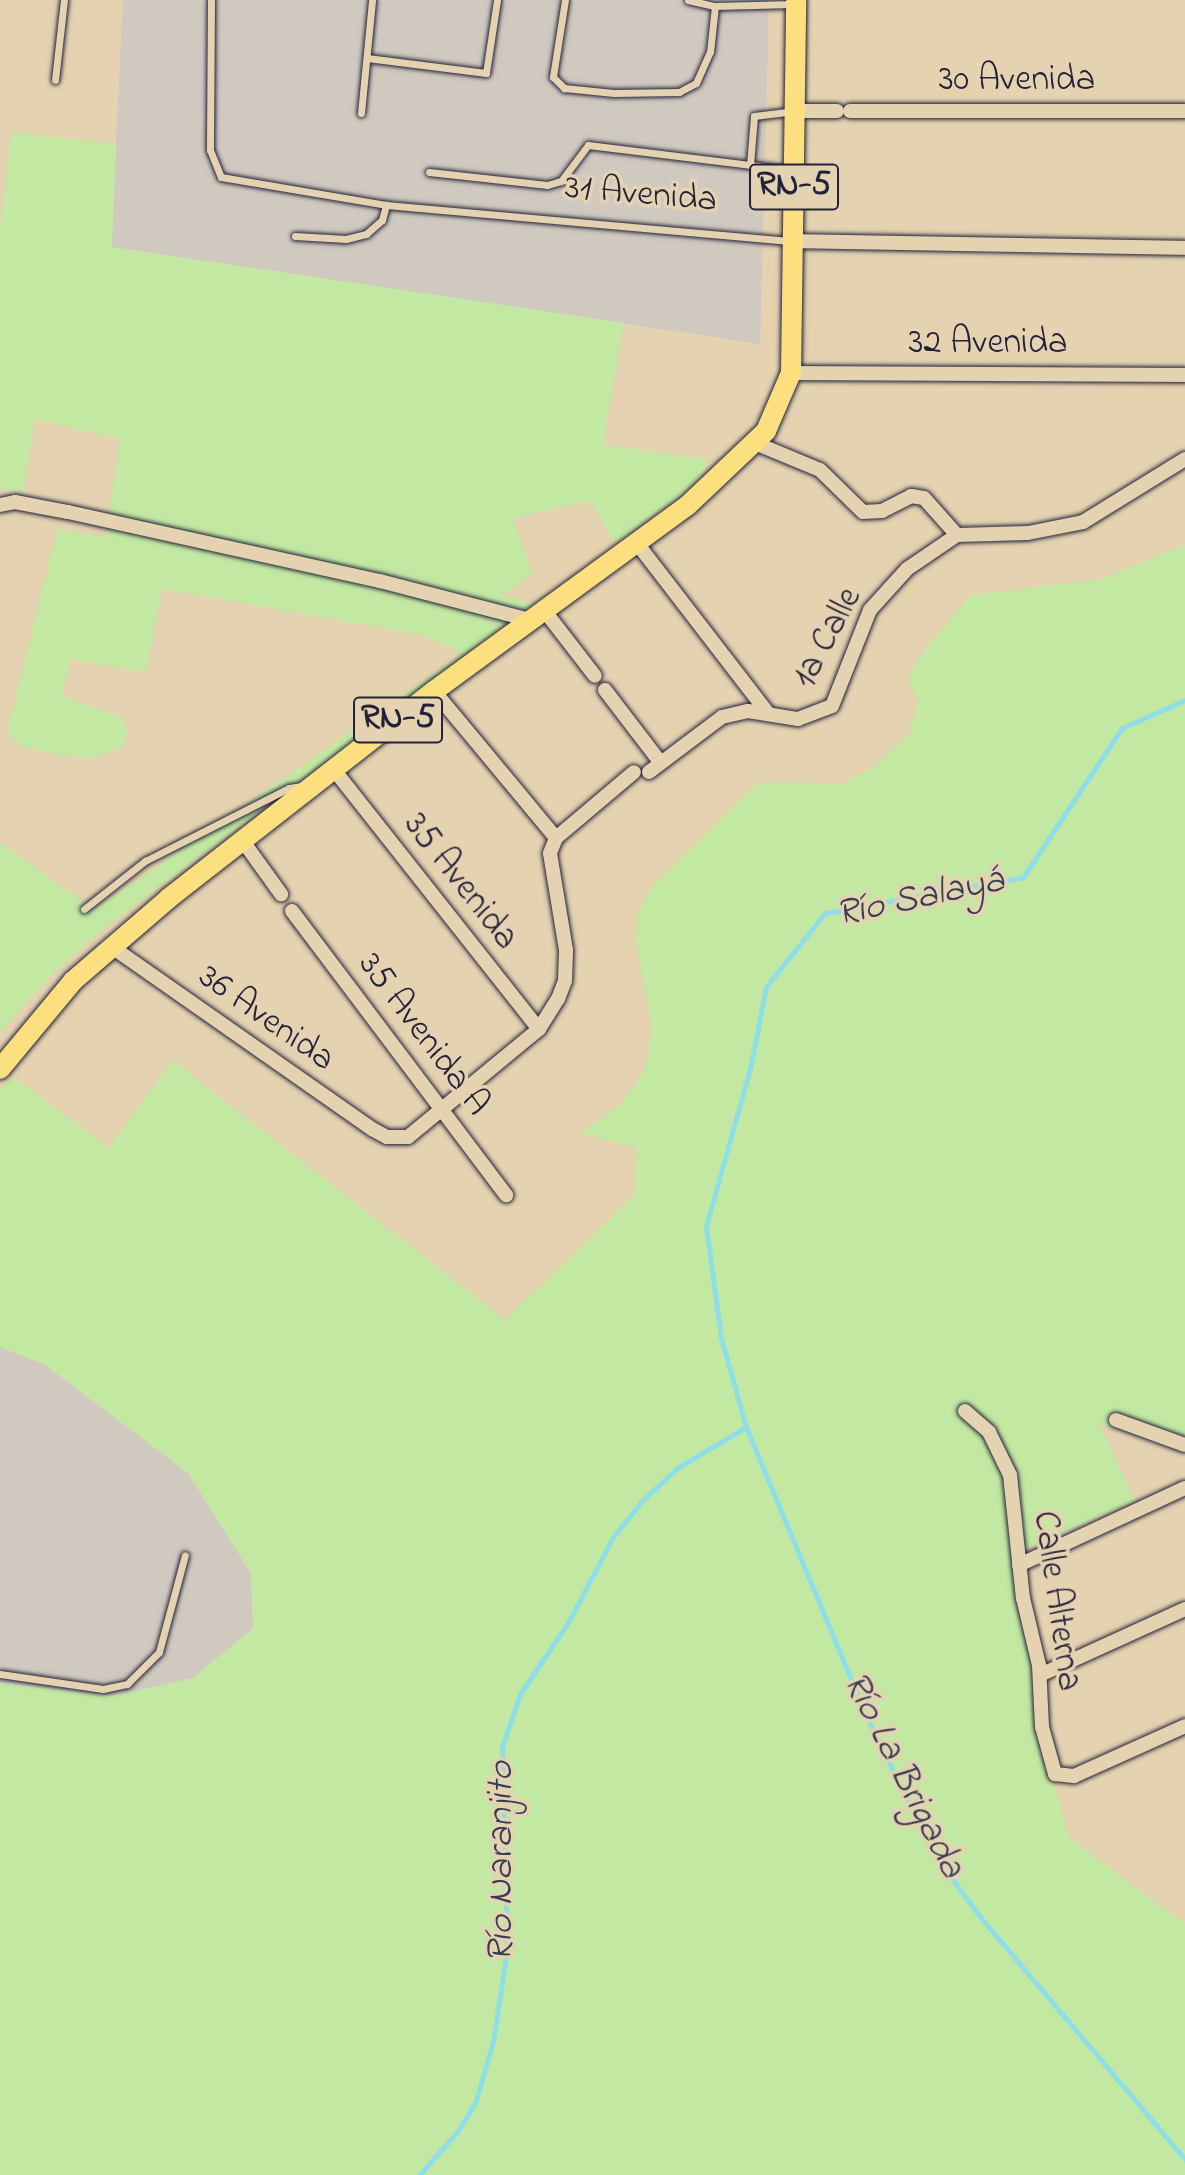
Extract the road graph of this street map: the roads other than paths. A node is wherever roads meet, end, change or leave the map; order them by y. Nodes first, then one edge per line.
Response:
1 (64, 0) edge
2 (211, 0) edge
3 (372, 0) edge
4 (497, 0) edge
5 (565, 0) edge
6 (688, 0) edge
7 (796, 2) edge
8 (715, 6) junction
9 (367, 58) junction
10 (55, 80) dead end
11 (795, 111) junction
12 (1185, 111) edge
13 (361, 113) dead end
14 (750, 165) junction
15 (794, 171) junction
16 (429, 172) dead end
17 (386, 205) junction
18 (295, 236) dead end
19 (794, 241) junction
20 (1185, 248) edge
21 (791, 373) junction
22 (1185, 375) edge
23 (755, 443) junction
24 (1185, 459) edge
25 (0, 505) edge
26 (957, 535) junction
27 (636, 542) junction
28 (537, 615) junction
29 (595, 676) dead end
30 (605, 690) dead end
31 (434, 691) junction
32 (767, 712) junction
33 (335, 771) junction
34 (634, 772) dead end
35 (316, 785) junction
36 (556, 838) junction
37 (245, 844) junction
38 (281, 894) dead end
39 (84, 909) dead end
40 (292, 911) dead end
41 (112, 947) junction
42 (539, 1029) junction
43 (0, 1069) edge
44 (441, 1110) junction
45 (506, 1195) dead end
46 (965, 1411) dead end
47 (1116, 1420) dead end
48 (1185, 1445) edge
49 (1185, 1488) edge
50 (185, 1555) dead end
51 (1019, 1565) junction
52 (1185, 1609) edge
53 (0, 1674) edge
54 (1040, 1675) junction
55 (1185, 1726) edge

1 - 10 lane
2 - 17 lane, 31 Avenida
3 - 9 lane
4 - 9 lane
5 - 8 lane
6 - 8 lane
7 - 8 lane
7 - 11 main road, RN-5
9 - 13 lane
11 - 12 street, 30 Avenida
11 - 14 lane
11 - 15 main road, RN-5
14 - 15 lane
14 - 16 lane
15 - 19 main road, RN-5
17 - 18 lane
17 - 19 lane, 31 Avenida
19 - 20 street, 31 Avenida
19 - 21 main road, RN-5
21 - 22 street, 32 Avenida
21 - 23 main road, RN-5
23 - 26 street
23 - 27 main road, RN-5
24 - 26 street
25 - 28 street
26 - 32 street, 1a Calle
27 - 28 main road, RN-5
27 - 32 street
28 - 29 street
28 - 31 main road, RN-5
30 - 32 street, 1a Calle
31 - 33 main road, RN-5
31 - 36 street
33 - 35 main road, RN-5
33 - 42 street, 35 Avenida
34 - 36 street
35 - 37 main road, RN-5
35 - 39 lane
36 - 42 street
37 - 38 street
37 - 41 main road, RN-5
40 - 44 street, 35 Avenida A
41 - 43 main road, RN-5
41 - 44 street, 36 Avenida
42 - 44 street
44 - 45 street, 35 Avenida A
46 - 51 street, Calle Alterna
47 - 48 street
49 - 51 street
50 - 53 lane
51 - 54 street, Calle Alterna
52 - 54 street
54 - 55 street, Calle Alterna

